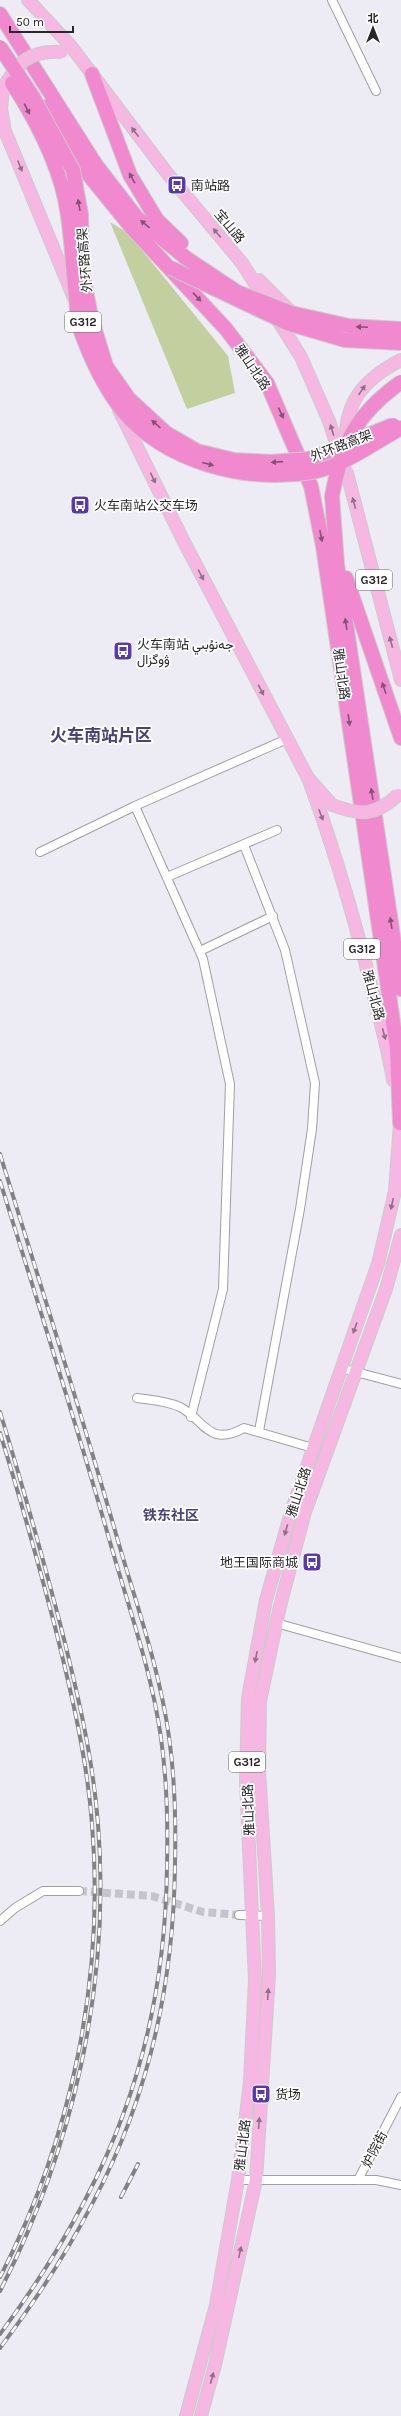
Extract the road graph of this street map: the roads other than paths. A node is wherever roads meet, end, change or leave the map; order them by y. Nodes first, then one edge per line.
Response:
1 (28, 0) edge
2 (332, 0) edge
3 (0, 14) edge
4 (0, 38) edge
5 (0, 48) edge
6 (0, 64) edge
7 (92, 74) junction
8 (376, 91) dead end
9 (3, 124) edge
10 (188, 255) junction
11 (242, 263) junction
12 (171, 268) junction
13 (401, 330) edge
14 (401, 343) edge
15 (401, 360) edge
16 (401, 382) edge
17 (401, 419) edge
18 (401, 428) edge
19 (348, 480) junction
20 (336, 543) junction
21 (401, 680) edge
22 (401, 738) edge
23 (287, 739) junction
24 (308, 778) junction
25 (400, 792) edge
26 (135, 806) junction
27 (277, 830) dead end
28 (244, 845) junction
29 (40, 852) dead end
30 (167, 877) junction
31 (273, 916) junction
32 (200, 951) junction
33 (401, 989) edge
34 (400, 1123) junction
35 (401, 1235) edge
36 (341, 1368) junction
37 (356, 1372) junction
38 (401, 1384) edge
39 (138, 1398) dead end
40 (191, 1417) junction
41 (259, 1431) junction
42 (313, 1448) junction
43 (276, 1623) junction
44 (401, 1658) edge
45 (79, 1891) tunnel mouth
46 (239, 1915) tunnel mouth
47 (252, 1916) junction
48 (268, 1916) junction
49 (0, 1921) edge
50 (401, 2096) edge
51 (238, 2180) junction
52 (256, 2180) junction
53 (358, 2180) junction
54 (401, 2186) edge
55 (186, 2416) edge
56 (201, 2416) edge

1 - 7 main road, 宝山路 / G312
2 - 8 street
10 -> 3 highway
4 - 12 highway, 雅山北路
17 -> 5 highway, 外环路高架, bridge
6 -> 18 highway, 外环路高架, bridge
7 - 9 main road, bridge
10 -> 7 highway
11 -> 7 main road, 宝山路 / G312
9 -> 23 main road, G312
13 -> 10 highway, bridge
11 - 13 main road
19 -> 11 main road, 宝山路 / G312
12 - 14 highway, bridge
12 -> 34 highway, 雅山北路
19 -> 15 main road
16 - 20 highway, bridge
21 -> 19 main road, G312
22 -> 20 highway
33 -> 20 highway
23 - 24 main road, G312
23 - 26 street
24 - 25 main road, bridge
24 -> 34 main road, 雅山北路 / G312
26 - 29 street
26 - 30 street
27 - 28 street
28 - 30 street
28 - 31 street
30 - 32 street
31 - 32 street
31 - 41 street
32 - 40 street
34 -> 36 main road, 雅山北路 / G312
35 - 37 main road, 雅山北路 / G312
36 - 37 street
36 - 42 main road, 雅山北路 / G312
37 - 38 street
37 - 43 main road, 雅山北路 / G312
39 - 40 street
40 - 41 street
41 - 42 street
42 -> 47 main road, 雅山北路 / G312
43 - 44 street
43 - 48 main road, 雅山北路 / G312
45 - 49 street
46 - 47 street
47 - 48 street
47 - 51 main road, 雅山北路 / G312
52 -> 48 main road, 雅山北路 / G312
50 - 53 street, 炉院街
51 - 52 street
51 - 55 main road, 雅山北路 / G312
52 - 53 street
56 -> 52 main road, 雅山北路 / G312
53 - 54 street

